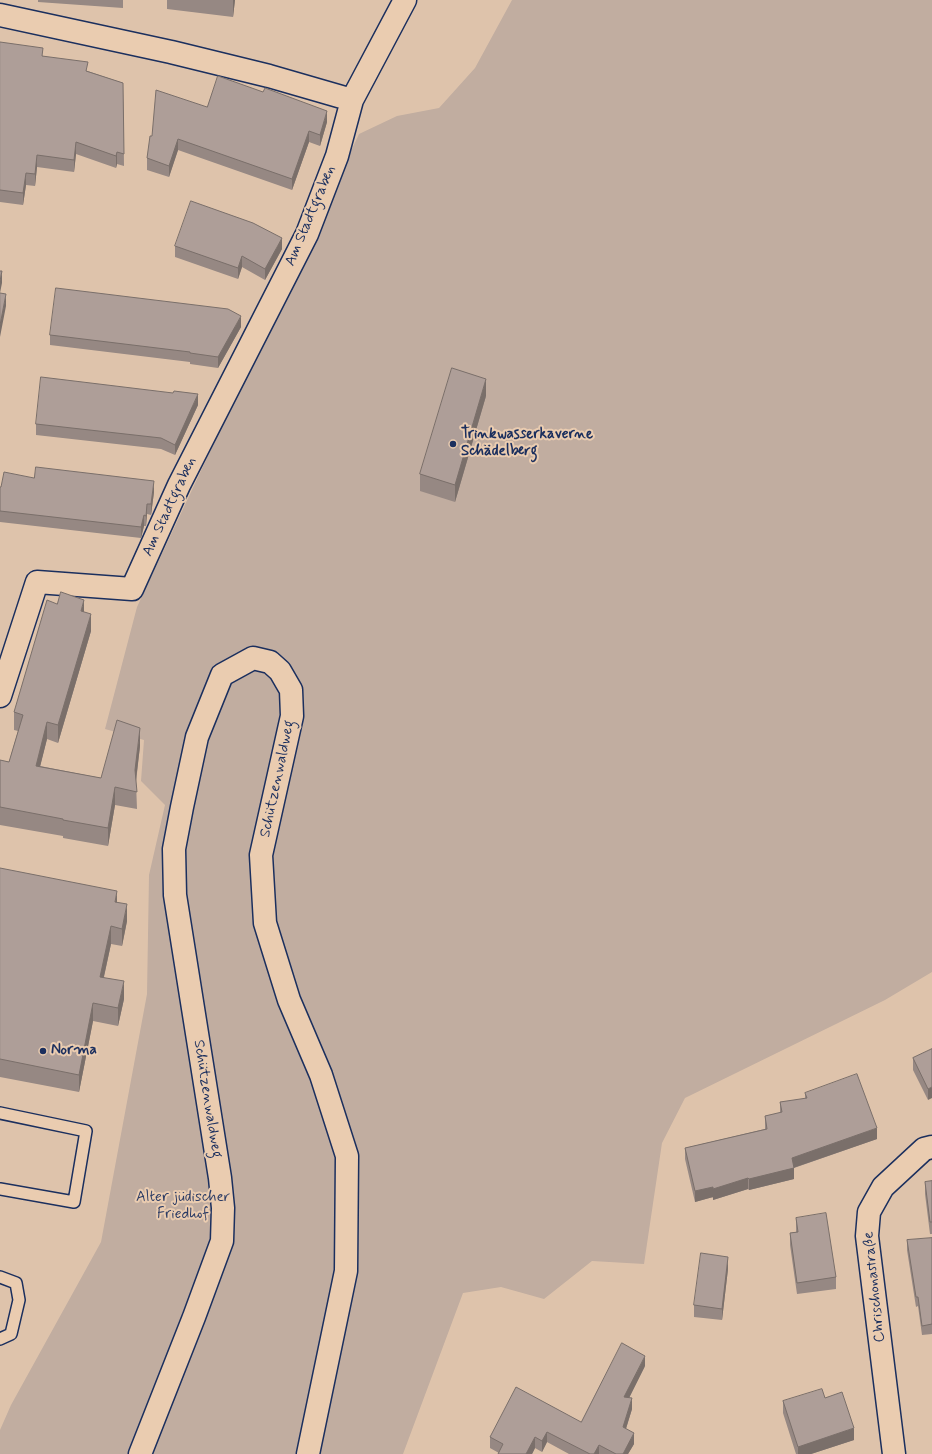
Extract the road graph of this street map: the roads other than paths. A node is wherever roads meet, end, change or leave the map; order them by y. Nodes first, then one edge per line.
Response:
1 (405, 0) edge
2 (0, 15) edge
3 (352, 100) junction
4 (0, 696) edge
5 (0, 1113) edge
6 (932, 1147) edge
7 (0, 1189) edge
8 (0, 1276) edge
9 (0, 1339) edge
10 (140, 1454) edge
11 (308, 1454) edge
12 (894, 1454) edge

1 - 3 street
2 - 3 street
3 - 4 street, Am Stadtgraben
5 - 7 lane
6 - 12 street, Chrischonastraße
8 - 9 lane
10 - 11 street, Schützenwaldweg

